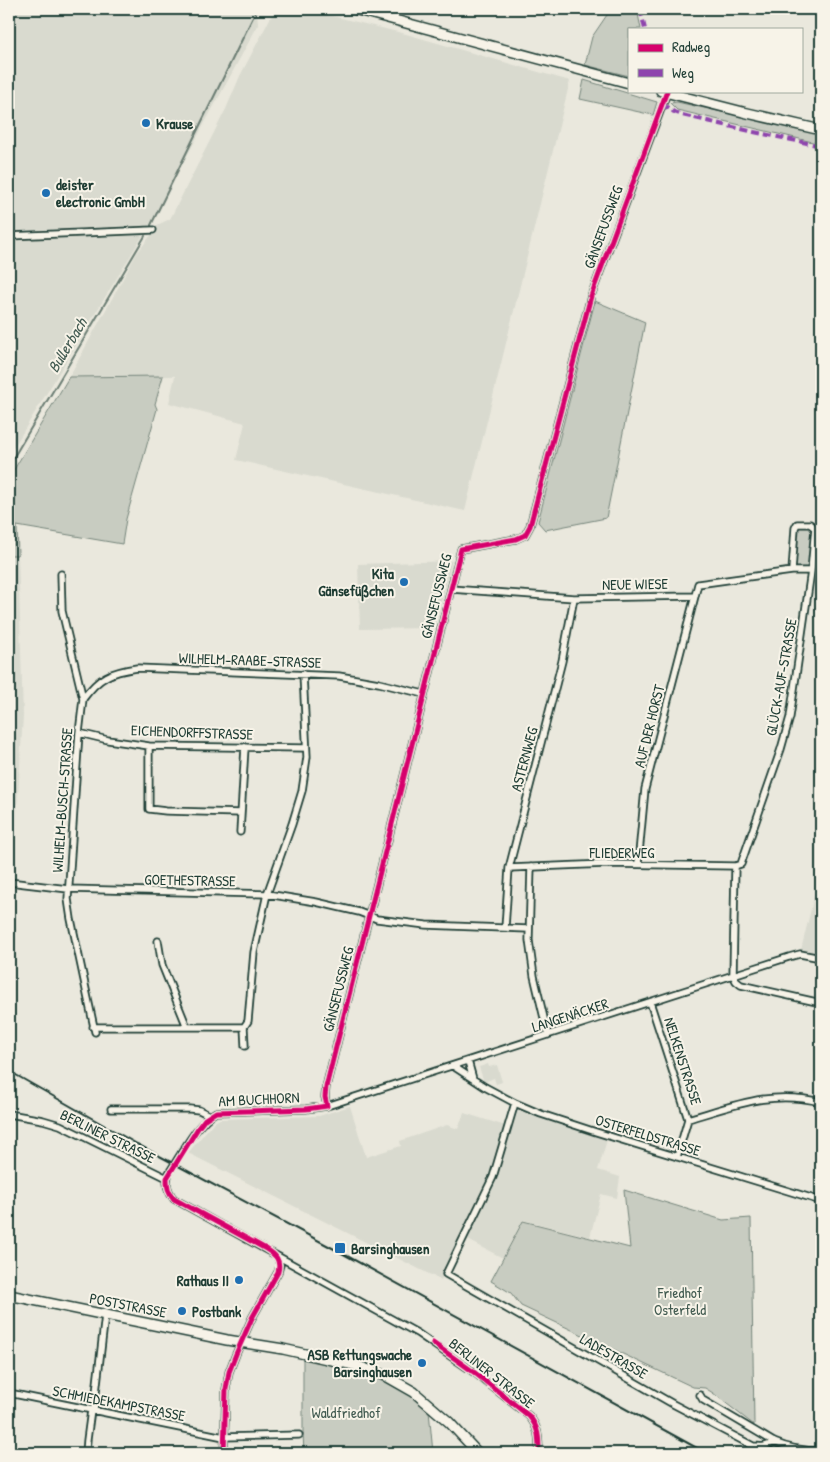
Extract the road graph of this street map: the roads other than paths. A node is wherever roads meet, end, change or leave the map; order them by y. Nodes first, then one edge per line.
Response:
1 (354, 9) edge
2 (628, 82) edge
3 (664, 92) edge
4 (821, 130) edge
5 (153, 230) dead end
6 (9, 236) edge
7 (792, 571) junction
8 (811, 571) junction
9 (61, 574) dead end
10 (451, 589) junction
11 (695, 596) junction
12 (574, 598) junction
13 (303, 674) junction
14 (424, 694) junction
15 (83, 699) junction
16 (79, 733) junction
17 (149, 746) junction
18 (245, 747) junction
19 (306, 748) junction
20 (241, 812) junction
21 (240, 832) dead end
22 (638, 864) junction
23 (735, 866) junction
24 (531, 867) junction
25 (509, 868) junction
26 (9, 882) edge
27 (68, 889) junction
28 (266, 894) junction
29 (369, 916) junction
30 (505, 928) junction
31 (528, 929) junction
32 (158, 942) dead end
33 (821, 958) edge
34 (733, 975) junction
35 (650, 1002) junction
36 (821, 1003) edge
37 (187, 1027) junction
38 (244, 1027) junction
39 (548, 1035) junction
40 (245, 1046) dead end
41 (468, 1061) junction
42 (453, 1066) junction
43 (473, 1078) junction
44 (821, 1102) edge
45 (515, 1103) junction
46 (327, 1106) junction
47 (111, 1109) dead end
48 (9, 1114) edge
49 (210, 1115) junction
50 (688, 1119) junction
51 (677, 1158) junction
52 (167, 1178) junction
53 (821, 1201) edge
54 (276, 1254) junction
55 (9, 1295) edge
56 (105, 1314) junction
57 (242, 1342) junction
58 (9, 1393) edge
59 (700, 1395) dead end
60 (93, 1410) junction
61 (299, 1435) dead end
62 (224, 1437) junction
63 (774, 1442) junction
64 (821, 1451) edge
65 (86, 1453) edge
66 (224, 1453) edge
67 (478, 1453) edge
68 (539, 1453) edge

1 - 2 main road
3 - 4 main road
3 - 10 street, GÄNSEFUSSWEG
5 - 6 street
7 - 8 street
7 - 8 street, GLÜCK-AUF-STRASSE
7 - 11 street
8 - 23 street, GLÜCK-AUF-STRASSE
9 - 15 street, WILHELM-BUSCH-STRASSE
10 - 12 street, NEUE WIESE
10 - 14 street, GÄNSEFUSSWEG
11 - 12 street, NEUE WIESE
11 - 22 street, AUF DER HORST
12 - 25 street, ASTERNWEG
13 - 14 street, WILHELM-RAABE-STRASSE
13 - 15 street, WILHELM-RAABE-STRASSE
13 - 19 street
14 - 29 street, GÄNSEFUSSWEG
15 - 16 street, WILHELM-BUSCH-STRASSE
16 - 17 street, EICHENDORFFSTRASSE
16 - 27 street, WILHELM-BUSCH-STRASSE
17 - 18 street, EICHENDORFFSTRASSE
17 - 20 street
18 - 19 street, EICHENDORFFSTRASSE
18 - 20 street
19 - 28 street
20 - 21 street
22 - 23 street, FLIEDERWEG
22 - 24 street, FLIEDERWEG
23 - 34 street
24 - 25 street, FLIEDERWEG
24 - 31 street
25 - 30 street, ASTERNWEG
26 - 27 street, GOETHESTRASSE
27 - 28 street, GOETHESTRASSE
27 - 37 street, WILHELM-BUSCH-STRASSE
28 - 29 street, GOETHESTRASSE
28 - 38 street
29 - 30 street, GOETHESTRASSE
29 - 46 street, GÄNSEFUSSWEG
30 - 31 street, GOETHESTRASSE
31 - 39 street
32 - 37 street
33 - 34 street, LANGENÄCKER
34 - 35 street, LANGENÄCKER
34 - 36 street
35 - 39 street, LANGENÄCKER
35 - 50 street, NELKENSTRASSE
37 - 38 street
38 - 40 street
39 - 41 street, LANGENÄCKER
41 - 42 street, LANGENÄCKER
41 - 43 street
42 - 43 street, OSTERFELDSTRASSE
42 - 46 street, LANGENÄCKER
43 - 45 street, OSTERFELDSTRASSE
44 - 50 street
45 - 51 street, OSTERFELDSTRASSE
45 - 63 street, LADESTRASSE
46 - 49 street, AM BUCHHORN
47 - 49 street, AM BUCHHORN
48 - 52 street, BERLINER STRASSE
49 - 52 street, AM BUCHHORN
50 - 51 street, NELKENSTRASSE
51 - 53 street, OSTERFELDSTRASSE
52 - 54 street, BERLINER STRASSE
54 - 57 street
54 - 68 street, BERLINER STRASSE
55 - 56 main road, POSTSTRASSE
56 - 57 main road, POSTSTRASSE
56 - 60 street
57 - 62 street
57 - 67 main road, POSTSTRASSE
58 - 60 street, SCHMIEDEKAMPSTRASSE
59 - 63 street
60 - 62 street, SCHMIEDEKAMPSTRASSE
60 - 65 street
61 - 62 street, SCHMIEDEKAMPSTRASSE
62 - 66 street
63 - 64 street

